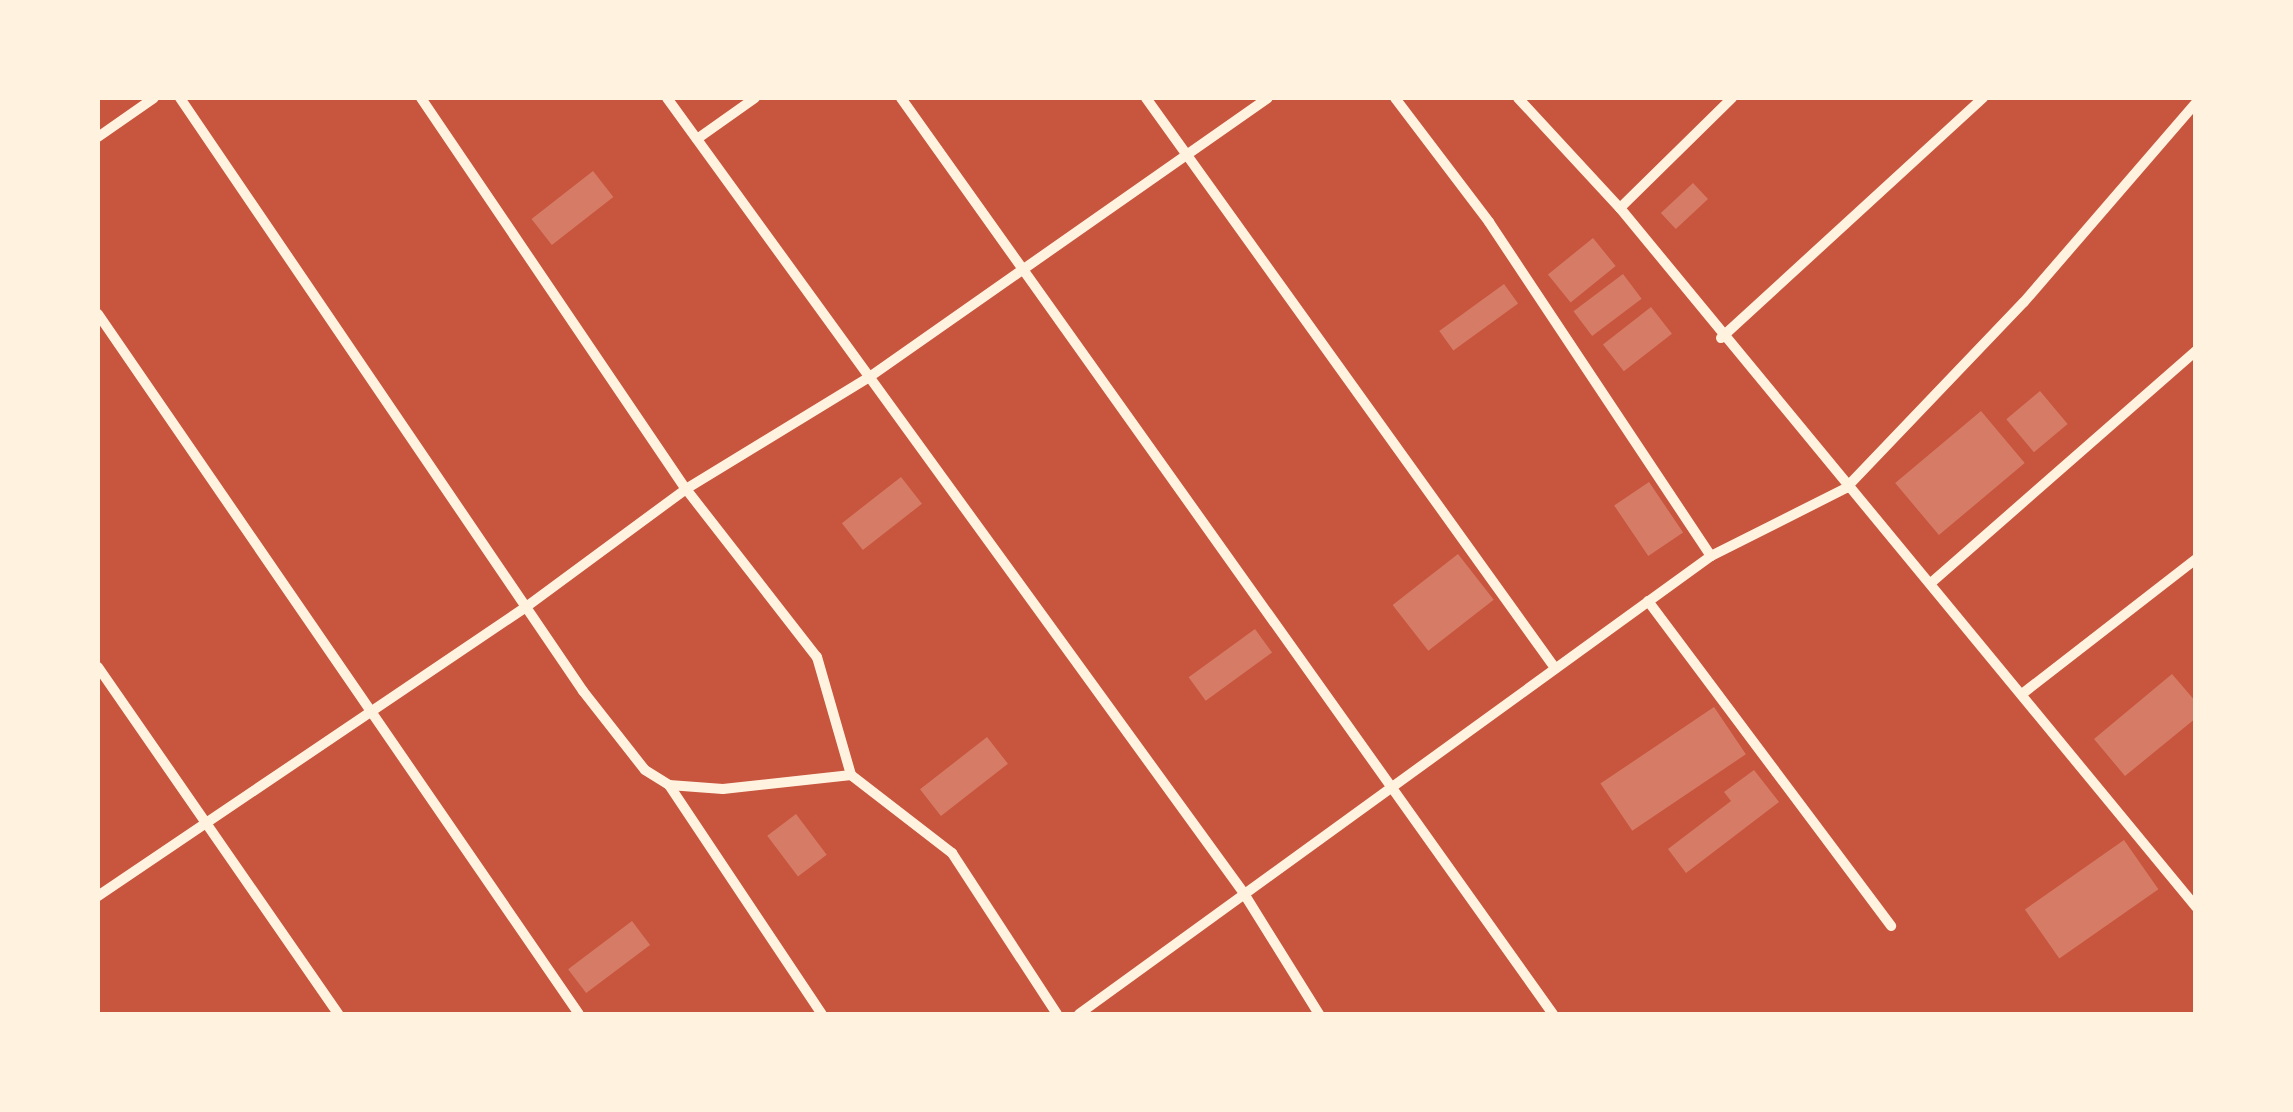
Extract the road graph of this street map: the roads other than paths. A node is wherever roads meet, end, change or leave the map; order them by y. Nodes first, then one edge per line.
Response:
1 (154, 98) edge
2 (180, 98) edge
3 (421, 98) edge
4 (667, 98) edge
5 (755, 98) edge
6 (901, 98) edge
7 (1146, 98) edge
8 (1268, 98) edge
9 (1396, 98) edge
10 (1518, 98) edge
11 (1732, 98) edge
12 (1982, 98) edge
13 (2196, 104) edge
14 (98, 137) edge
15 (697, 138) junction
16 (1186, 153) junction
17 (1620, 208) junction
18 (1020, 270) junction
19 (98, 314) edge
20 (1721, 338) junction
21 (2196, 352) edge
22 (868, 378) junction
23 (1846, 488) junction
24 (686, 489) junction
25 (1712, 556) junction
26 (2196, 559) edge
27 (1932, 582) junction
28 (1648, 600) junction
29 (526, 607) junction
30 (98, 667) edge
31 (1554, 668) junction
32 (2022, 694) junction
33 (373, 710) junction
34 (851, 775) junction
35 (669, 785) junction
36 (1391, 786) junction
37 (206, 823) junction
38 (1244, 892) junction
39 (98, 896) edge
40 (2195, 905) edge
41 (1892, 926) dead end
42 (338, 1014) edge
43 (579, 1014) edge
44 (822, 1014) edge
45 (1057, 1014) edge
46 (1079, 1014) edge
47 (1320, 1014) edge
48 (1553, 1014) edge

1 - 14 street
2 - 29 street
3 - 24 street
4 - 15 street
5 - 15 street
6 - 18 street
7 - 16 street
8 - 16 street
9 - 25 street
10 - 17 street
11 - 17 street
12 - 20 street
13 - 23 street
15 - 22 street
16 - 18 street
16 - 31 street
17 - 20 street
18 - 22 street
18 - 36 street
19 - 33 street
20 - 23 street
21 - 27 street
22 - 24 street
22 - 38 street
23 - 25 street
23 - 27 street
24 - 29 street
24 - 34 street
25 - 28 street
26 - 32 street
27 - 32 street
28 - 31 street
28 - 41 street
29 - 33 street
29 - 35 street
30 - 37 street
31 - 36 street
32 - 40 street
33 - 37 street
33 - 43 street
34 - 35 street
34 - 45 street
35 - 44 street
36 - 38 street
36 - 48 street
37 - 39 street
37 - 42 street
38 - 46 street
38 - 47 street

